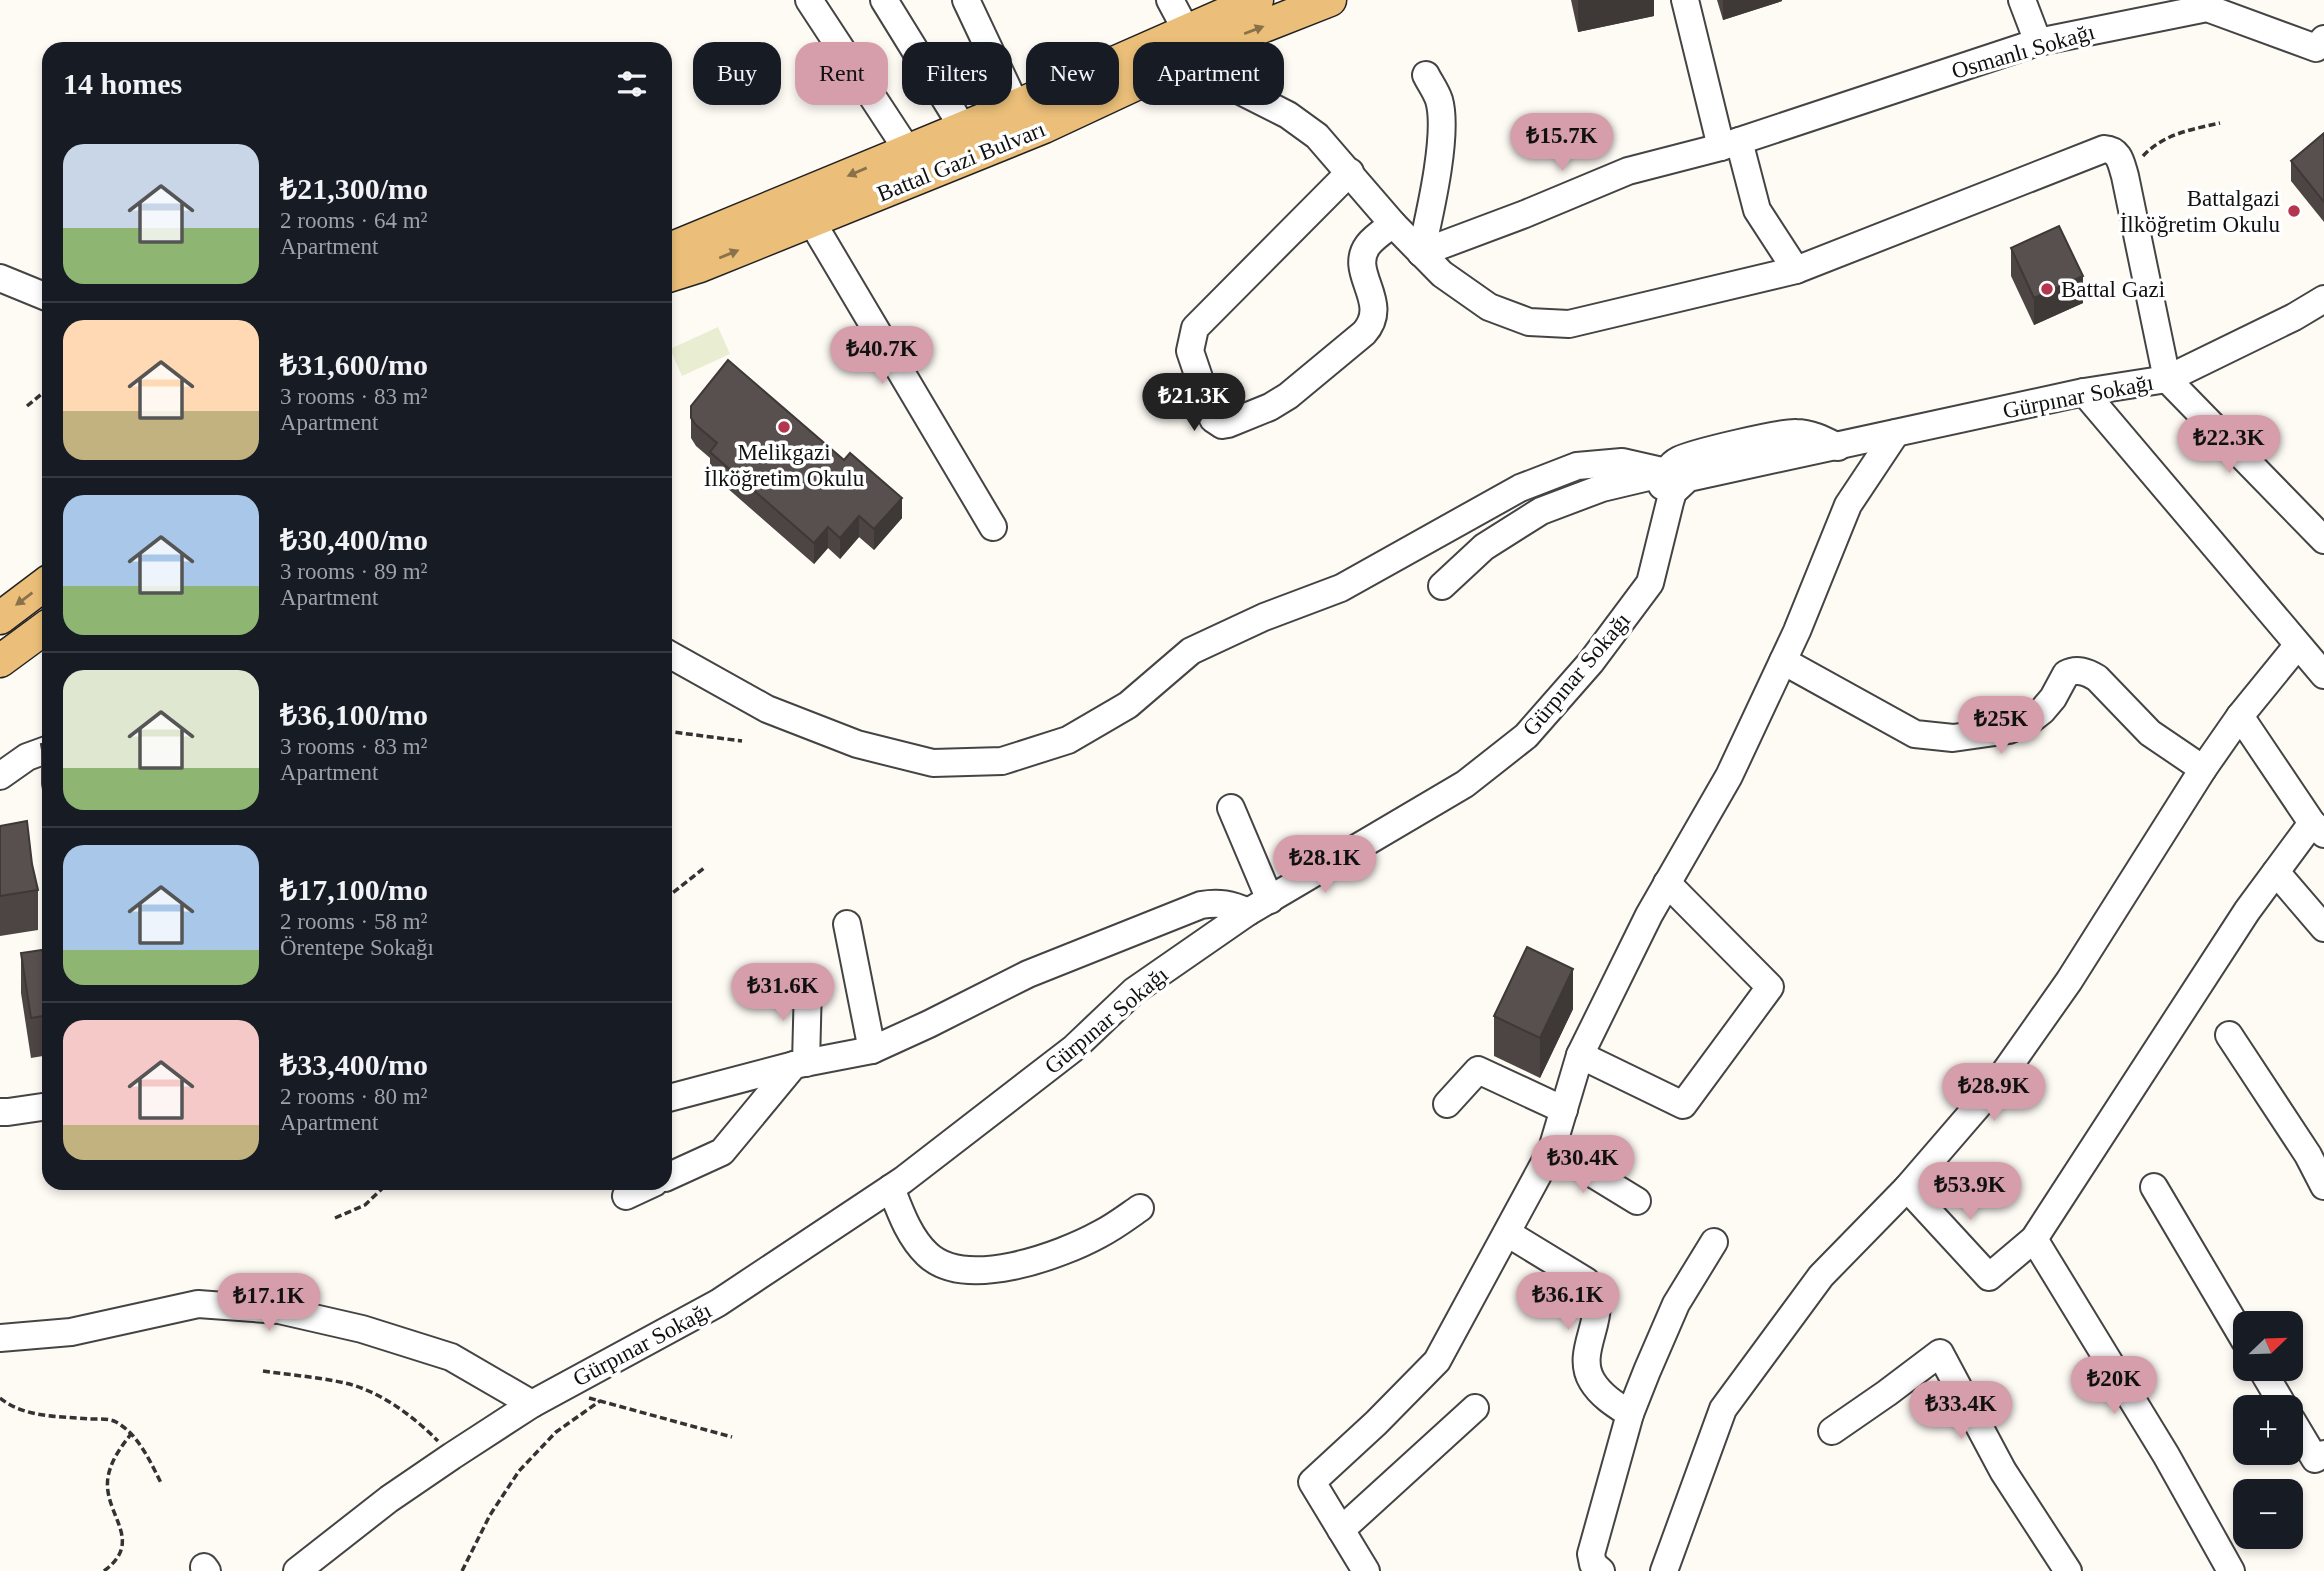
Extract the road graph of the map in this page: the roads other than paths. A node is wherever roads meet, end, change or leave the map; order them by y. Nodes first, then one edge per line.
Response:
1 (809, 0) edge
2 (884, 0) edge
3 (966, 0) edge
4 (1170, 0) edge
5 (1257, 0) edge
6 (1330, 0) edge
7 (1685, 0) edge
8 (2022, 0) edge
9 (1186, 30) junction
10 (2324, 39) edge
11 (1226, 42) edge
12 (2038, 42) junction
13 (1426, 75) dead end
14 (1133, 85) edge
15 (1268, 105) edge
16 (1016, 106) junction
17 (963, 128) junction
18 (1730, 144) junction
19 (908, 150) junction
20 (1350, 173) junction
21 (812, 222) junction
22 (1393, 223) junction
23 (672, 248) edge
24 (1421, 253) junction
25 (1796, 270) junction
26 (672, 275) edge
27 (0, 278) edge
28 (42, 295) edge
29 (2324, 299) edge
30 (2166, 379) junction
31 (2084, 392) junction
32 (1896, 433) junction
33 (1673, 478) junction
34 (993, 527) dead end
35 (2324, 540) edge
36 (42, 586) edge
37 (1442, 586) dead end
38 (0, 618) edge
39 (42, 630) edge
40 (2297, 646) junction
41 (672, 656) edge
42 (0, 661) edge
43 (1783, 661) junction
44 (2324, 675) edge
45 (2240, 716) junction
46 (42, 752) edge
47 (2203, 769) junction
48 (0, 776) edge
49 (1231, 808) dead end
50 (2318, 829) edge
51 (2276, 872) junction
52 (1667, 883) junction
53 (1259, 906) junction
54 (846, 924) dead end
55 (2324, 928) edge
56 (808, 984) dead end
57 (2229, 1035) dead end
58 (872, 1049) junction
59 (1580, 1055) junction
60 (800, 1064) junction
61 (672, 1097) edge
62 (1447, 1104) dead end
63 (42, 1107) edge
64 (1564, 1110) junction
65 (0, 1112) edge
66 (1552, 1149) junction
67 (2316, 1149) edge
68 (672, 1175) edge
69 (2324, 1186) edge
70 (2154, 1187) dead end
71 (891, 1188) junction
72 (1907, 1188) junction
73 (639, 1190) edge
74 (626, 1196) dead end
75 (1637, 1201) dead end
76 (1140, 1208) dead end
77 (1507, 1233) junction
78 (2034, 1239) junction
79 (1714, 1242) dead end
80 (2233, 1321) edge
81 (0, 1339) edge
82 (532, 1404) junction
83 (1475, 1408) dead end
84 (1630, 1414) junction
85 (1832, 1431) dead end
86 (2303, 1437) edge
87 (2321, 1463) edge
88 (1342, 1530) junction
89 (327, 1562) edge
90 (297, 1571) edge
91 (1366, 1571) edge
92 (1601, 1571) edge
93 (1664, 1571) edge
94 (2068, 1571) edge
95 (2231, 1571) edge

1 - 19 street
2 - 17 street
3 - 16 street
4 - 9 street
5 - 9 main road, Battal Gazi Bulvarı
11 -> 6 main road, Battal Gazi Bulvarı
7 - 18 street
8 - 12 street
9 - 16 main road, Battal Gazi Bulvarı
10 - 12 street, Osmanlı Sokağı
12 - 18 street, Osmanlı Sokağı
13 - 24 street
14 - 21 main road, Battal Gazi Bulvarı
15 - 20 street
16 - 17 main road, Battal Gazi Bulvarı
17 - 19 main road, Battal Gazi Bulvarı
18 - 24 street, Osmanlı Sokağı
18 - 25 street
19 -> 23 main road, Battal Gazi Bulvarı
20 - 22 street
20 - 22 street
26 -> 21 main road, Battal Gazi Bulvarı
21 - 34 street
22 - 24 street
24 - 25 street
25 - 30 street
27 - 28 street
29 - 30 street, Gürpınar Sokağı
30 - 31 street, Gürpınar Sokağı
30 - 35 street
31 - 32 street, Gürpınar Sokağı
31 - 40 street
32 - 33 street, Gürpınar Sokağı
32 - 43 street
33 - 37 street
33 - 41 street
33 - 53 street, Gürpınar Sokağı
36 -> 38 main road
39 - 42 main road
40 - 44 street
40 - 45 street
43 - 47 street
43 - 52 street
45 - 47 street
45 - 50 street
46 - 48 street
47 - 72 street
49 - 53 street
50 - 51 street
51 - 55 street
51 - 78 street
52 - 59 street
52 - 59 street
53 - 58 street
53 - 71 street, Gürpınar Sokağı
54 - 58 street
56 - 60 street
57 - 67 street
58 - 60 street
59 - 64 street
60 - 61 street
60 - 68 street
62 - 64 street
63 - 65 street
64 - 66 street
66 - 75 street
66 - 77 street
67 - 69 street
70 - 80 street
71 - 76 street
71 - 82 street, Gürpınar Sokağı
72 - 78 street
72 - 93 street
73 - 74 street
77 - 84 street
77 - 88 street
78 - 95 street
79 - 84 street
81 - 82 street
82 - 89 street, Gürpınar Sokağı
83 - 88 street
84 - 92 street
85 - 94 street
86 - 87 street
88 - 91 street
89 - 90 street, Gürpınar Sokağı

